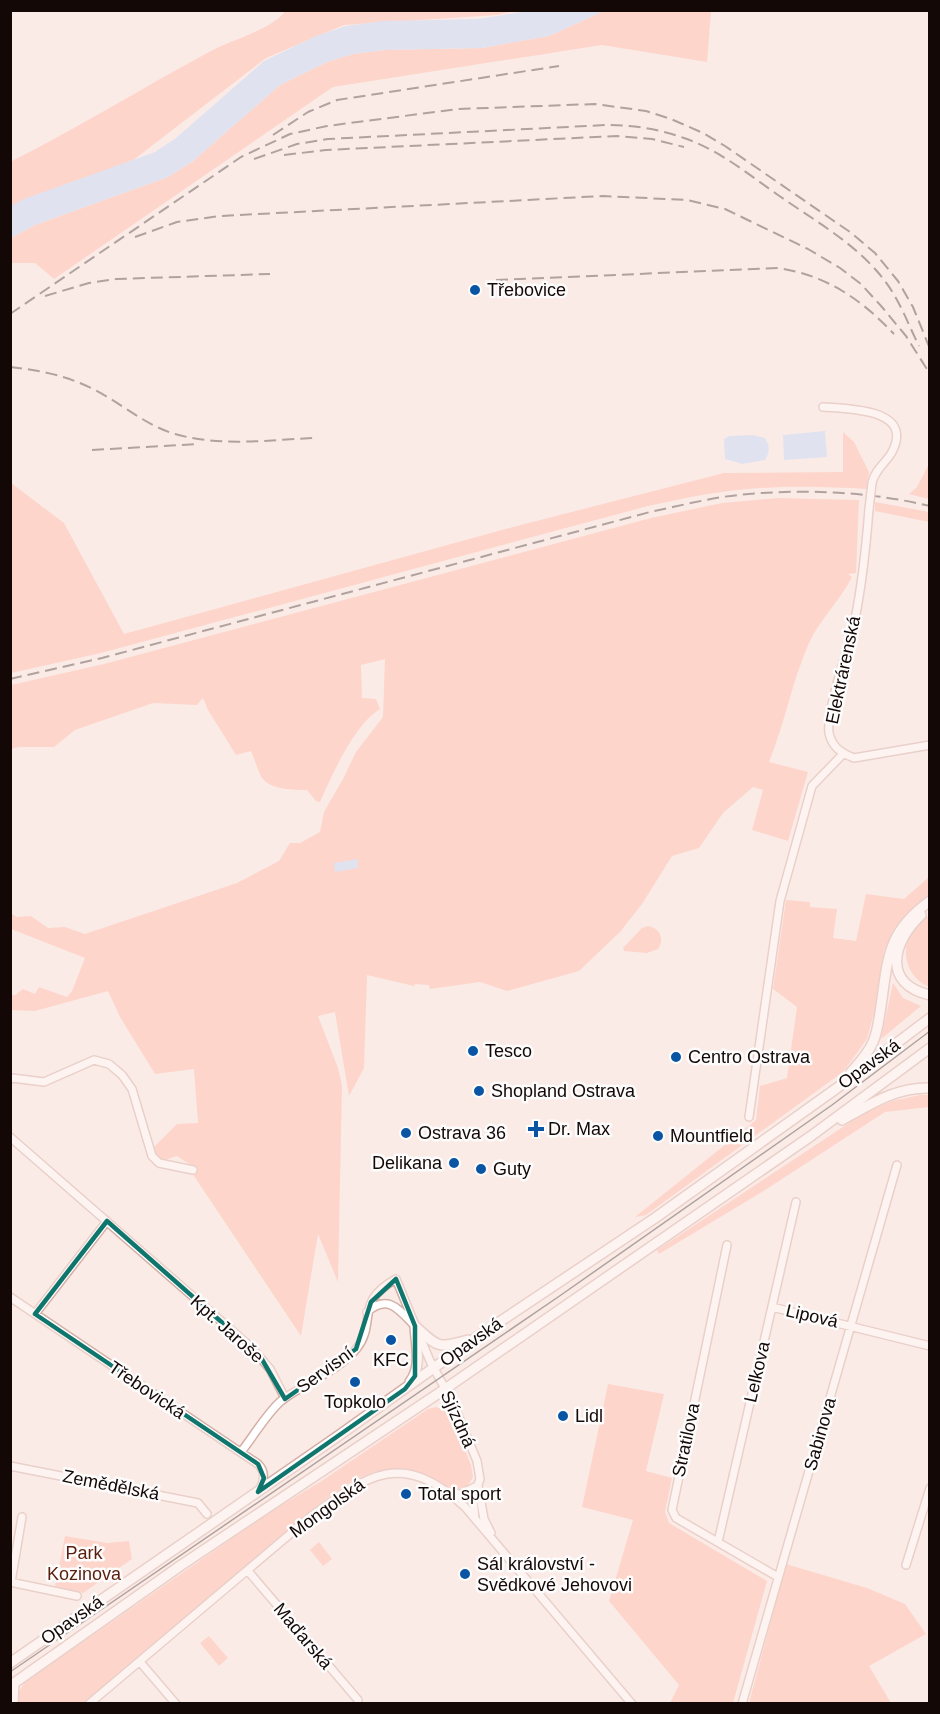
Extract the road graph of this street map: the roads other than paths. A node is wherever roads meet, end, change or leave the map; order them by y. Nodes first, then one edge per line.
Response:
1 (823, 407) dead end
2 (930, 745) edge
3 (843, 754) junction
4 (930, 901) edge
5 (930, 906) edge
6 (930, 995) edge
7 (930, 1018) edge
8 (930, 1048) edge
9 (10, 1080) edge
10 (837, 1088) junction
11 (930, 1088) edge
12 (749, 1117) dead end
13 (811, 1136) junction
14 (10, 1137) edge
15 (897, 1165) dead end
16 (193, 1170) dead end
17 (796, 1202) dead end
18 (107, 1221) junction
19 (727, 1245) dead end
20 (396, 1279) joint
21 (10, 1297) edge
22 (772, 1306) junction
23 (367, 1312) junction
24 (35, 1314) junction
25 (851, 1325) junction
26 (415, 1326) junction
27 (477, 1337) junction
28 (930, 1346) edge
29 (434, 1367) junction
30 (405, 1389) junction
31 (445, 1389) junction
32 (285, 1398) junction
33 (242, 1452) junction
34 (10, 1466) edge
35 (478, 1485) junction
36 (930, 1488) edge
37 (258, 1492) junction
38 (449, 1492) junction
39 (207, 1514) dead end
40 (22, 1516) dead end
41 (476, 1520) junction
42 (718, 1542) junction
43 (498, 1545) junction
44 (906, 1565) dead end
45 (248, 1571) junction
46 (778, 1577) junction
47 (11, 1582) edge
48 (77, 1596) dead end
49 (140, 1662) junction
50 (10, 1663) edge
51 (12, 1685) edge
52 (358, 1700) dead end
53 (13, 1704) edge
54 (89, 1704) edge
55 (176, 1704) edge
56 (632, 1704) edge
57 (742, 1704) edge

1 - 3 street, Elektrárenská, bridge
2 - 3 street
3 - 12 street
4 - 10 main road
5 - 6 main road
7 - 10 main road, Opavská
8 - 13 main road, Opavská
9 - 16 street
10 - 27 main road, Opavská
11 - 13 main road
13 - 31 main road, Opavská
14 - 18 street, Kpt. Jaroše
15 - 25 street, Sabinova
17 - 22 street, Lelkova
18 - 24 street
18 - 32 street, Kpt. Jaroše
19 - 42 street, Stratilova
20 - 23 street, Servisní
20 - 26 street, Sjízdná
21 - 24 street, Třebovická
22 - 25 street, Lipová
22 - 42 street, Lelkova
23 - 26 street
23 - 32 street, Servisní
24 - 33 street, Třebovická
25 - 28 street, Lipová
25 - 46 street, Sabinova
26 - 27 main road
26 - 29 street, Sjízdná
26 - 30 main road
27 - 29 main road, Opavská
29 - 30 main road, Opavská
29 - 31 street, Sjízdná
30 - 37 main road, Opavská
31 - 35 street, Sjízdná
31 - 51 main road, Opavská
32 - 33 street
33 - 37 street, Třebovická
34 - 39 street, Zemědělská
35 - 38 street
35 - 41 street
35 - 43 street
36 - 44 street
37 - 50 main road, Opavská
38 - 41 street, Mongolská
38 - 45 street, Mongolská
40 - 47 street
41 - 43 street, Mongolská
42 - 46 street, Stratilova
43 - 56 street, Mongolská
45 - 49 street, Mongolská
45 - 52 street, Maďarská
46 - 57 street, Sabinova
47 - 48 street
49 - 54 street, Mongolská
49 - 55 street
51 - 53 main road

